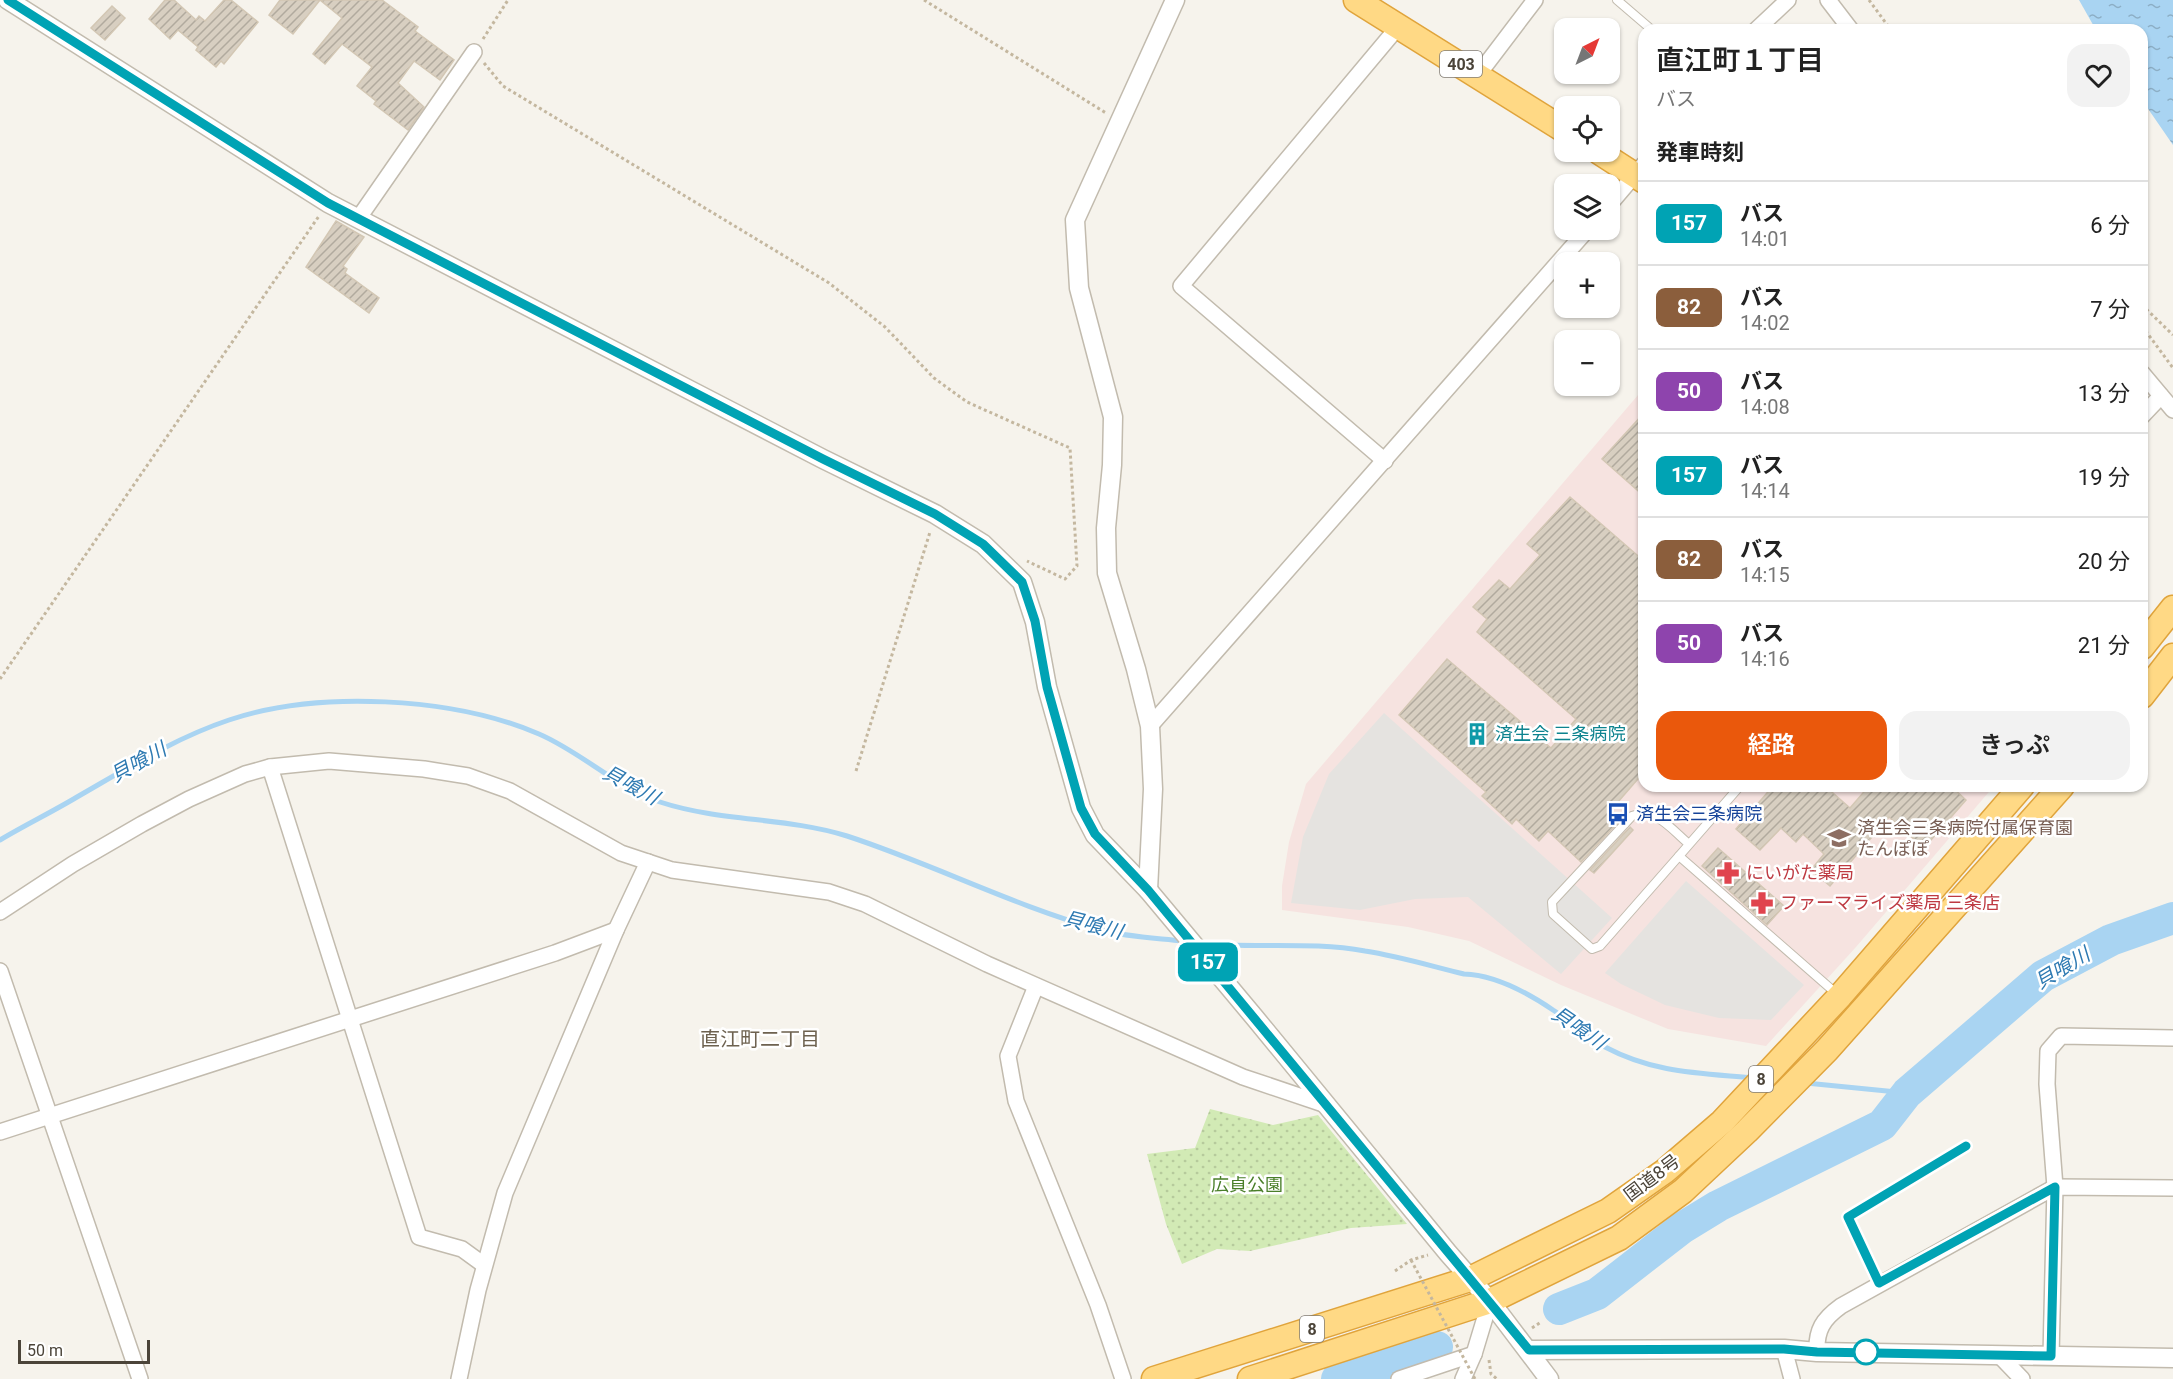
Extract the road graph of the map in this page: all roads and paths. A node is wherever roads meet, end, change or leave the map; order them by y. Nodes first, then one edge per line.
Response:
1 (8, 0) edge
2 (508, 0) edge
3 (924, 0) edge
4 (1174, 0) edge
5 (1356, 0) edge
6 (1535, 0) edge
7 (1617, 0) edge
8 (1788, 0) edge
9 (1828, 0) edge
10 (1869, 0) edge
11 (1645, 24) edge
12 (1762, 24) edge
13 (1846, 24) edge
14 (1887, 24) edge
15 (1398, 27) junction
16 (474, 52) junction
17 (1478, 75) junction
18 (1119, 121) junction
19 (1554, 124) edge
20 (1619, 162) edge
21 (1638, 172) edge
22 (1638, 176) edge
23 (1620, 194) edge
24 (328, 203) junction
25 (358, 219) junction
26 (1578, 240) edge
27 (2148, 311) edge
28 (2148, 334) edge
29 (2173, 335) edge
30 (2173, 368) edge
31 (2148, 380) edge
32 (2161, 396) junction
33 (2148, 410) edge
34 (2173, 410) edge
35 (1385, 461) junction
36 (935, 514) junction
37 (1008, 567) junction
38 (2173, 608) edge
39 (2153, 634) edge
40 (2173, 656) edge
41 (0, 679) edge
42 (2148, 688) edge
43 (1150, 726) junction
44 (270, 768) junction
45 (856, 771) dead end
46 (1735, 792) edge
47 (2017, 792) edge
48 (2057, 792) edge
49 (1689, 844) junction
50 (1679, 856) junction
51 (648, 862) junction
52 (1149, 892) junction
53 (0, 912) edge
54 (615, 930) junction
55 (0, 971) edge
56 (1036, 986) junction
57 (1840, 996) junction
58 (351, 1019) junction
59 (2173, 1038) edge
60 (1326, 1105) junction
61 (48, 1117) junction
62 (0, 1132) edge
63 (1966, 1146) dead end
64 (2055, 1187) junction
65 (2173, 1188) edge
66 (1424, 1256) dead end
67 (1411, 1260) junction
68 (484, 1265) junction
69 (1395, 1270) dead end
70 (1470, 1279) junction
71 (1879, 1283) junction
72 (1490, 1301) junction
73 (1784, 1349) junction
74 (1529, 1350) junction
75 (1817, 1352) junction
76 (1474, 1354) junction
77 (1999, 1355) junction
78 (2051, 1356) junction
79 (2173, 1358) edge
80 (1491, 1374) dead end
81 (140, 1379) edge
82 (459, 1379) edge
83 (1123, 1379) edge
84 (1154, 1379) edge
85 (1250, 1379) edge
86 (1400, 1379) edge
87 (1463, 1379) edge
88 (1475, 1379) edge
89 (1497, 1379) edge
90 (1549, 1379) edge
91 (1792, 1379) edge
92 (2022, 1379) edge

1 - 24 street
2 - 16 path
3 - 18 path
4 - 18 street
5 - 15 highway, 403
6 - 17 street
7 - 11 lane
8 - 12 street
9 - 13 street
10 - 14 path
15 - 17 highway, 403
15 - 35 street
16 - 25 street
16 - 37 path
17 - 19 highway, 403
18 - 43 street
20 - 21 highway
22 - 23 street
24 - 25 street
24 - 41 path
25 - 36 street
26 - 35 street
27 - 29 path
28 - 30 path
31 - 32 street
32 - 33 street
32 - 34 street
35 - 43 street
36 - 37 street
36 - 45 path
37 - 52 street
38 - 39 highway
40 - 42 highway
43 - 52 street
44 - 51 street
44 - 53 street
44 - 58 street
46 - 49 lane
47 - 57 highway, 国道8号 / 8
48 - 72 highway, 国道8号 / 8
49 - 50 lane
49 - 50 lane
50 - 57 lane
51 - 54 street
51 - 56 street
52 - 60 street
54 - 58 street
54 - 68 street
55 - 61 street
56 - 60 street
56 - 83 street
57 - 70 highway, 国道8号 / 8
58 - 61 street
58 - 68 street
59 - 64 street
60 - 70 street
61 - 62 street
61 - 81 street
63 - 71 lane
64 - 65 street
64 - 71 street
64 - 78 street
66 - 67 path
67 - 69 path
67 - 88 path, bridge
68 - 82 street
70 - 72 street
70 - 84 highway, 国道8号 / 8
71 - 75 street
72 - 74 street
72 - 76 street
72 - 85 highway, 国道8号 / 8
73 - 74 street
73 - 75 street
73 - 91 street
74 - 90 street
75 - 77 street
76 - 86 street
76 - 87 street
77 - 78 street
77 - 92 street
78 - 79 street
80 - 89 path

